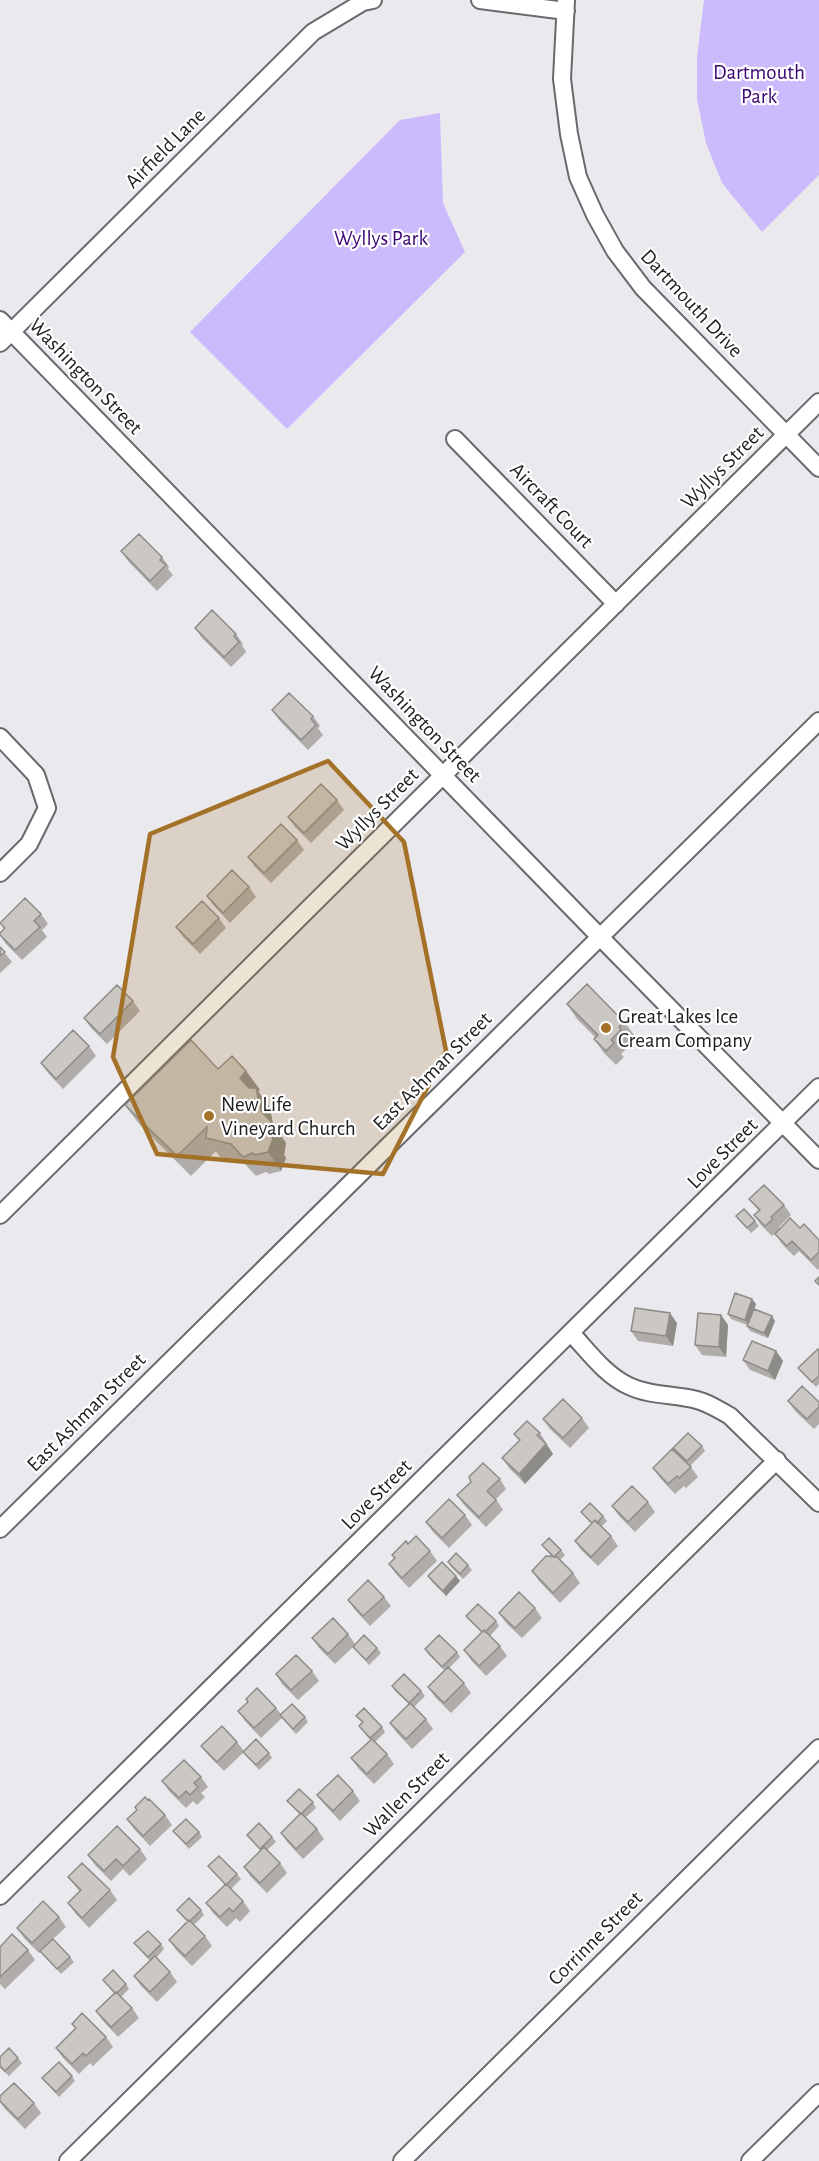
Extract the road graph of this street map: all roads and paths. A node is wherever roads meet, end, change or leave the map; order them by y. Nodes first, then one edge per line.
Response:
1 (373, 0) edge
2 (480, 0) edge
3 (566, 5) edge
4 (4, 331) edge
5 (819, 402) edge
6 (786, 435) junction
7 (455, 440) dead end
8 (819, 468) edge
9 (616, 603) junction
10 (819, 721) edge
11 (0, 737) edge
12 (443, 775) junction
13 (0, 873) edge
14 (600, 937) junction
15 (819, 1087) edge
16 (783, 1124) junction
17 (819, 1160) edge
18 (0, 1215) edge
19 (571, 1333) junction
20 (777, 1460) junction
21 (819, 1503) edge
22 (0, 1529) edge
23 (819, 1748) edge
24 (0, 1896) edge
25 (819, 2093) edge
26 (68, 2161) edge
27 (402, 2161) edge
28 (750, 2161) edge

1 - 4 street, Airfield Lane
2 - 3 street
3 - 6 street, Dartmouth Drive
4 - 12 street, Washington Street
5 - 6 street, Wyllys Street
6 - 8 street, Dartmouth Drive
6 - 9 street, Wyllys Street
7 - 9 street, Aircraft Court
9 - 12 street, Wyllys Street
10 - 14 street, East Ashman Street
11 - 13 street
12 - 14 street, Washington Street
12 - 18 street, Wyllys Street
14 - 16 street, Washington Street
14 - 22 street, East Ashman Street
15 - 16 street, Love Street
16 - 17 street, Washington Street
16 - 19 street, Love Street
19 - 20 street
19 - 24 street, Love Street
20 - 21 street
20 - 26 street, Wallen Street
23 - 27 street, Corrinne Street
25 - 28 street

